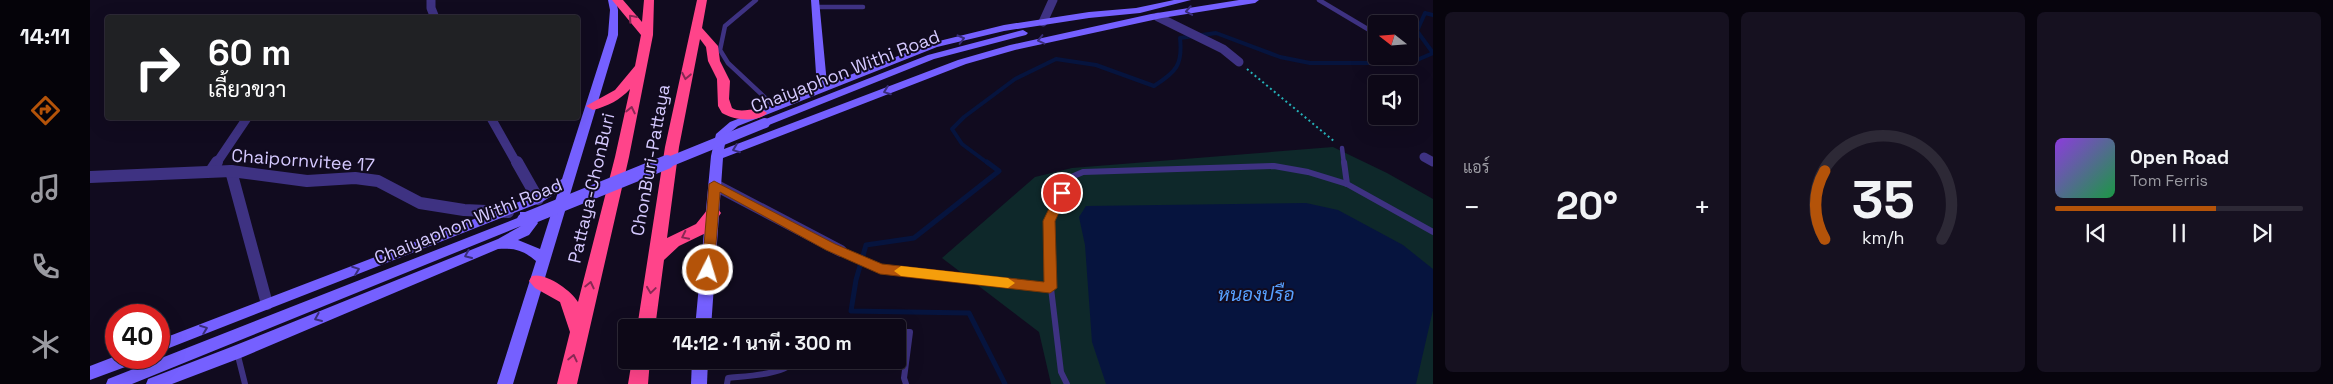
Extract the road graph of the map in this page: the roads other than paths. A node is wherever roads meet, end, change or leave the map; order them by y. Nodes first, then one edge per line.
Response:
1 (431, 0) edge
2 (612, 0) edge
3 (617, 0) edge
4 (649, 0) edge
5 (702, 0) edge
6 (756, 0) edge
7 (1042, 0) edge
8 (1187, 0) edge
9 (1249, 0) edge
10 (1319, 0) edge
11 (1052, 2) edge
12 (815, 3) edge
13 (863, 7) dead end
14 (1140, 10) junction
15 (434, 15) edge
16 (1158, 17) junction
17 (1096, 20) junction
18 (1043, 22) junction
19 (696, 28) junction
20 (1368, 29) edge
21 (648, 35) junction
22 (1239, 62) road end
23 (641, 64) junction
24 (822, 90) junction
25 (592, 106) junction
26 (776, 107) junction
27 (762, 118) junction
28 (246, 120) edge
29 (491, 120) edge
30 (1342, 148) road end
31 (1433, 154) edge
32 (717, 156) junction
33 (1433, 162) edge
34 (231, 171) junction
35 (211, 172) junction
36 (90, 177) edge
37 (569, 180) junction
38 (714, 184) junction
39 (1346, 184) junction
40 (538, 199) junction
41 (508, 212) junction
42 (713, 213) junction
43 (1433, 232) edge
44 (496, 244) junction
45 (841, 251) joint
46 (655, 259) junction
47 (544, 260) junction
48 (538, 281) junction
49 (1050, 288) junction
50 (267, 304) junction
51 (647, 319) edge
52 (704, 319) edge
53 (579, 332) junction
54 (906, 332) edge
55 (170, 342) edge
56 (237, 352) junction
57 (105, 367) edge
58 (640, 369) edge
59 (699, 369) edge
60 (781, 369) edge
61 (90, 373) edge
62 (114, 384) edge
63 (154, 384) edge
64 (245, 384) edge
65 (504, 384) edge
66 (567, 384) edge
67 (638, 384) edge
68 (698, 384) edge
69 (727, 384) edge
70 (906, 384) edge
71 (1067, 384) edge

1 - 15 street
2 - 25 main road
21 -> 3 highway
4 - 21 highway, Pattaya-ChonBuri
5 - 19 highway, ChonBuri-Pattaya
6 - 26 lane
7 - 11 street
8 - 14 main road, Chaiyaphon Withi Road
9 -> 16 main road, Chaiyaphon Withi Road
10 - 20 lane
11 - 18 street
12 - 13 lane
12 - 24 main road
14 - 17 main road, Chaiyaphon Withi Road
14 - 18 main road, Chaiyaphon Withi Road
16 - 17 main road, Chaiyaphon Withi Road
16 - 22 street
16 -> 32 main road, Chaiyaphon Withi Road
17 - 27 main road, Chaiyaphon Withi Road
24 -> 18 main road, Chaiyaphon Withi Road
19 - 27 highway
19 -> 46 highway, ChonBuri-Pattaya
21 - 23 highway, Pattaya-ChonBuri
23 - 25 highway
53 -> 23 highway, Pattaya-ChonBuri
24 - 26 main road, Chaiyaphon Withi Road
25 - 37 main road
26 - 27 main road, Chaiyaphon Withi Road
27 - 32 main road, Chaiyaphon Withi Road
27 - 62 main road, Chaiyaphon Withi Road, bridge
28 - 35 street
29 - 40 street
30 - 39 lane
31 - 33 street
32 - 38 main road
34 - 35 street, Chaipornvitee 17
34 - 41 street, Chaipornvitee 17
34 - 50 street
35 - 36 street, Chaipornvitee 17
37 - 40 main road, Chaiyaphon Withi Road
37 - 47 main road
38 - 42 main road
38 - 45 street
39 - 43 lane
39 - 49 lane
40 - 41 main road, Chaiyaphon Withi Road
41 - 44 main road
50 -> 41 main road, Chaiyaphon Withi Road
42 -> 46 highway
42 - 52 main road
44 - 47 main road, Chaiyaphon Withi Road
44 -> 56 main road, Chaiyaphon Withi Road
45 - 49 lane
46 -> 51 highway, ChonBuri-Pattaya
47 - 48 main road
48 - 53 highway
48 - 65 main road
49 - 71 lane
55 -> 50 main road, Chaiyaphon Withi Road
66 -> 53 highway, Pattaya-ChonBuri
54 - 70 lane
56 - 63 main road, Chaiyaphon Withi Road
56 - 64 lane
57 - 61 main road
58 - 67 highway
59 - 68 main road
60 - 69 lane

